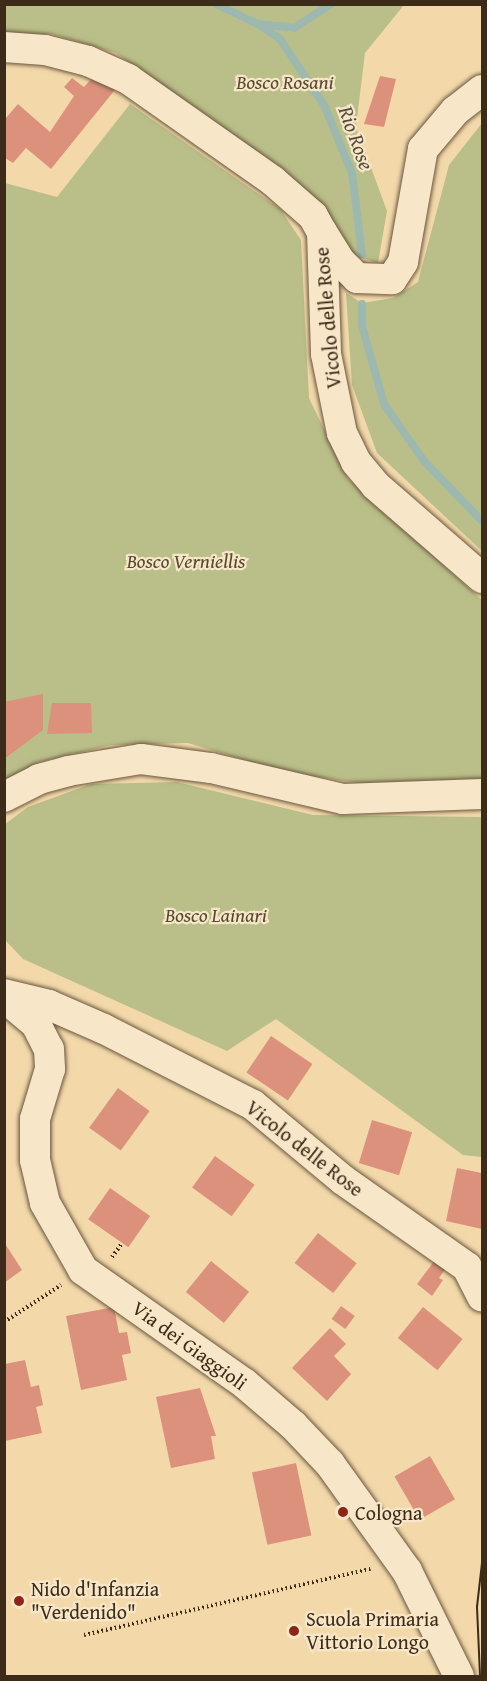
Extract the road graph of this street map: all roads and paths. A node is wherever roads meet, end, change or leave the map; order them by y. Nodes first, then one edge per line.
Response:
1 (4, 47) edge
2 (483, 90) edge
3 (322, 232) junction
4 (483, 578) edge
5 (483, 794) edge
6 (4, 796) edge
7 (4, 996) edge
8 (52, 1291) dead end
9 (483, 1296) edge
10 (4, 1322) edge
11 (401, 1562) junction
12 (84, 1635) dead end
13 (459, 1677) edge

1 - 3 street, Vicolo delle Rose
2 - 3 street
3 - 4 street, Vicolo delle Rose
5 - 6 street
7 - 9 street, Vicolo delle Rose
7 - 11 street, Via dei Giaggioli
8 - 10 path
11 - 12 path
11 - 13 street, Via dei Giaggioli

